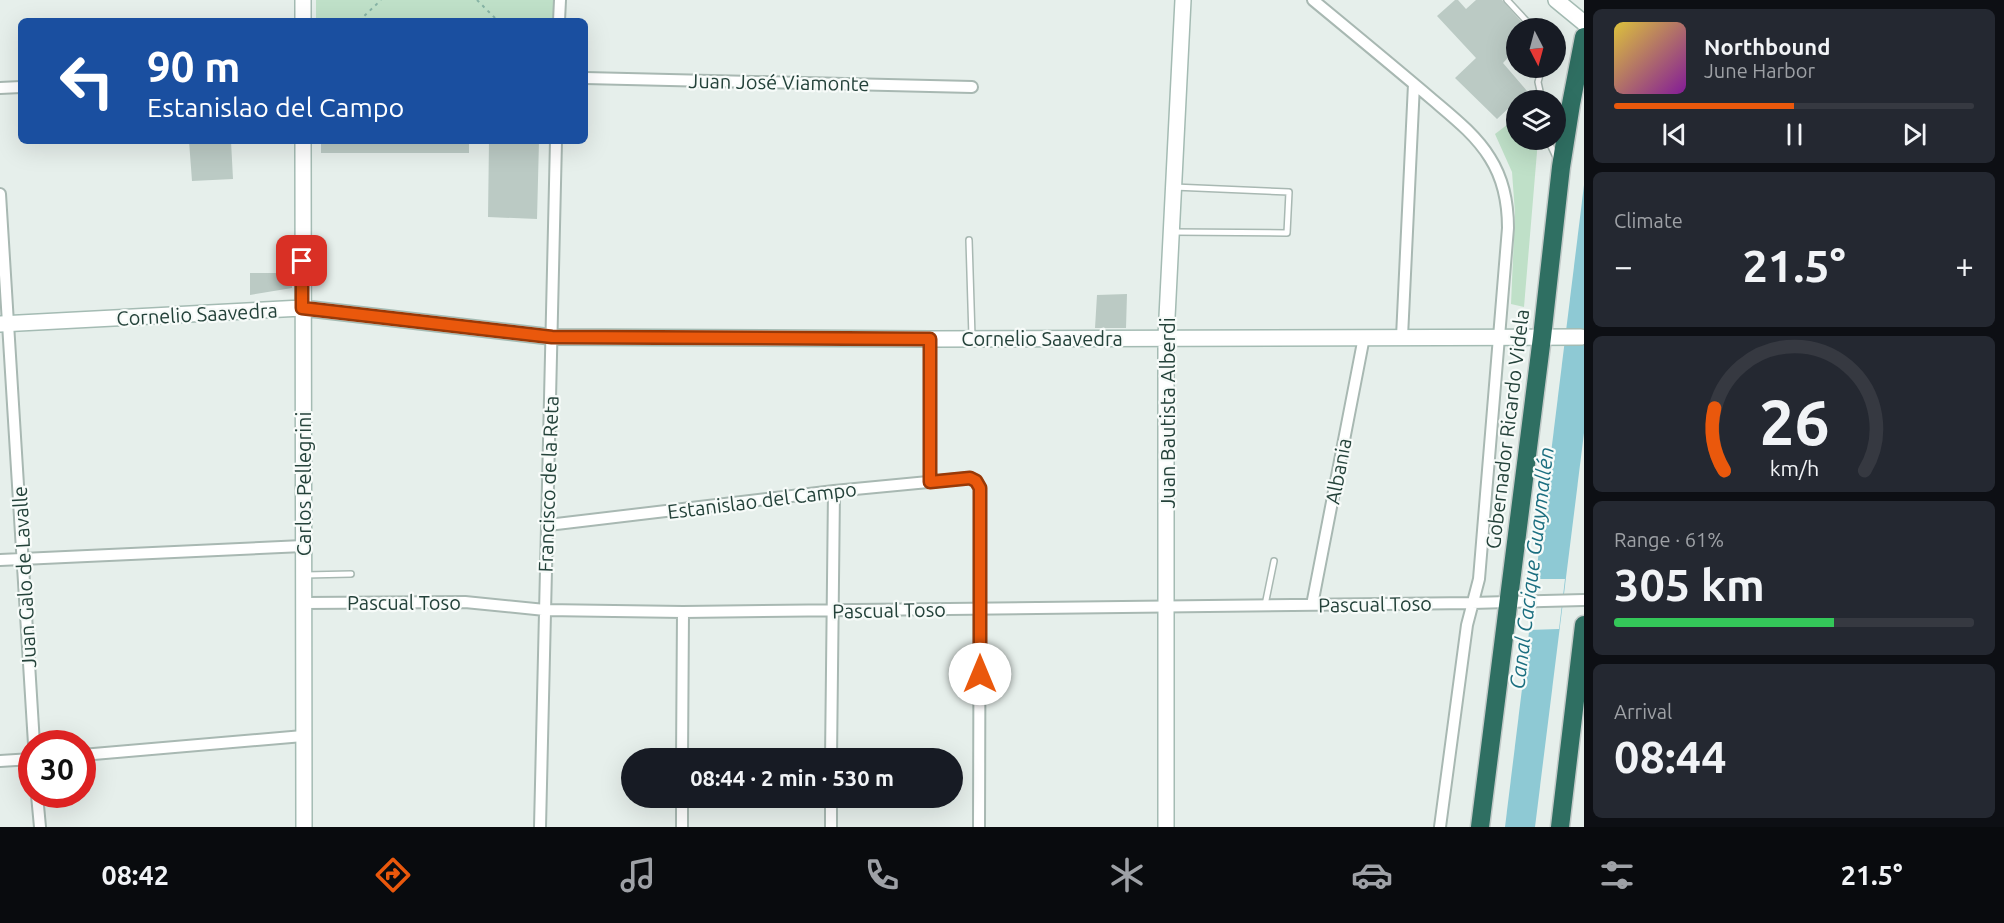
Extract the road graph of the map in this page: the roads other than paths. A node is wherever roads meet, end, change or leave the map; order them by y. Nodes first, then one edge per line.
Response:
1 (303, 0) edge
2 (560, 0) edge
3 (1183, 0) edge
4 (1313, 0) edge
5 (1507, 0) edge
6 (1556, 0) edge
7 (303, 18) edge
8 (559, 18) edge
9 (1524, 18) edge
10 (1584, 23) edge
11 (1584, 37) edge
12 (588, 78) edge
13 (1414, 84) junction
14 (18, 87) edge
15 (972, 87) dead end
16 (0, 88) edge
17 (303, 144) edge
18 (556, 144) edge
19 (1553, 150) edge
20 (1561, 167) junction
21 (1174, 187) junction
22 (0, 194) edge
23 (1171, 232) junction
24 (969, 240) dead end
25 (302, 308) junction
26 (4, 323) edge
27 (552, 337) junction
28 (1166, 337) junction
29 (1364, 337) junction
30 (1402, 337) junction
31 (1500, 337) junction
32 (1542, 337) junction
33 (1583, 337) edge
34 (930, 339) junction
35 (972, 339) junction
36 (930, 482) junction
37 (834, 491) junction
38 (548, 525) junction
39 (303, 546) junction
40 (23, 558) junction
41 (0, 560) edge
42 (1274, 561) dead end
43 (351, 574) dead end
44 (303, 575) junction
45 (1584, 600) edge
46 (1508, 602) junction
47 (303, 603) junction
48 (1472, 603) junction
49 (1265, 605) junction
50 (1312, 605) junction
51 (1166, 607) junction
52 (980, 609) junction
53 (545, 610) junction
54 (833, 610) junction
55 (683, 612) junction
56 (1584, 625) edge
57 (33, 730) edge
58 (303, 736) junction
59 (682, 748) edge
60 (831, 748) edge
61 (96, 754) edge
62 (18, 760) edge
63 (0, 761) edge
64 (39, 808) edge
65 (682, 808) edge
66 (831, 808) edge
67 (40, 827) edge
68 (304, 827) edge
69 (540, 827) edge
70 (682, 827) edge
71 (831, 827) edge
72 (979, 827) edge
73 (1166, 827) edge
74 (1440, 827) edge
75 (1480, 827) edge
76 (1560, 827) edge

1 - 7 street
2 - 8 street
3 - 21 street, Juan Bautista Alberdi
4 - 13 street
5 - 9 lane
6 - 10 street
11 - 20 highway, Gobernador Ricardo Videla
12 - 15 street, Juan José Viamonte
13 - 30 street
13 - 31 street
14 - 16 street
17 - 25 street, Carlos Pellegrini
18 - 27 street, Francisco de la Reta
19 - 20 lane
20 - 32 highway, Gobernador Ricardo Videla
21 - 23 street, Juan Bautista Alberdi
21 - 23 lane
22 - 26 street, Juan Galo de Lavalle
23 - 28 street, Juan Bautista Alberdi
24 - 35 lane
25 - 26 street, Cornelio Saavedra
25 - 27 street, Cornelio Saavedra
25 - 39 street, Carlos Pellegrini
26 - 40 street, Juan Galo de Lavalle
27 - 34 street, Cornelio Saavedra
27 - 38 street, Francisco de la Reta
28 - 29 street, Cornelio Saavedra
28 - 35 street, Cornelio Saavedra
28 - 51 street, Juan Bautista Alberdi
29 - 30 street, Cornelio Saavedra
29 - 50 street, Albania
30 - 31 street, Cornelio Saavedra
31 - 32 street, Cornelio Saavedra
31 - 48 street
32 - 33 street, Cornelio Saavedra
32 - 46 highway, Gobernador Ricardo Videla
34 - 35 street, Cornelio Saavedra
34 - 36 street
36 - 37 street, Estanislao del Campo
36 - 52 street, Estanislao del Campo
37 - 38 street, Estanislao del Campo
37 - 54 street
38 - 53 street, Francisco de la Reta
39 - 40 street
39 - 44 street, Carlos Pellegrini
40 - 41 street
40 - 57 street, Juan Galo de Lavalle
42 - 49 lane
43 - 44 lane
44 - 47 street, Carlos Pellegrini
45 - 46 street, Pascual Toso
46 - 48 street, Pascual Toso
46 - 75 highway, Gobernador Ricardo Videla
47 - 53 street, Pascual Toso
47 - 58 street, Carlos Pellegrini
48 - 50 street, Pascual Toso
48 - 74 street
49 - 50 street, Pascual Toso
49 - 51 street, Pascual Toso
51 - 52 street, Pascual Toso
51 - 73 street, Juan Bautista Alberdi
52 - 54 street, Pascual Toso
52 - 72 street
53 - 55 street, Pascual Toso
53 - 69 street, Francisco de la Reta
54 - 55 street, Pascual Toso
54 - 60 street
55 - 59 street
56 - 76 highway
58 - 61 street
58 - 68 street, Carlos Pellegrini
62 - 63 street
64 - 67 street
65 - 70 street
66 - 71 street

